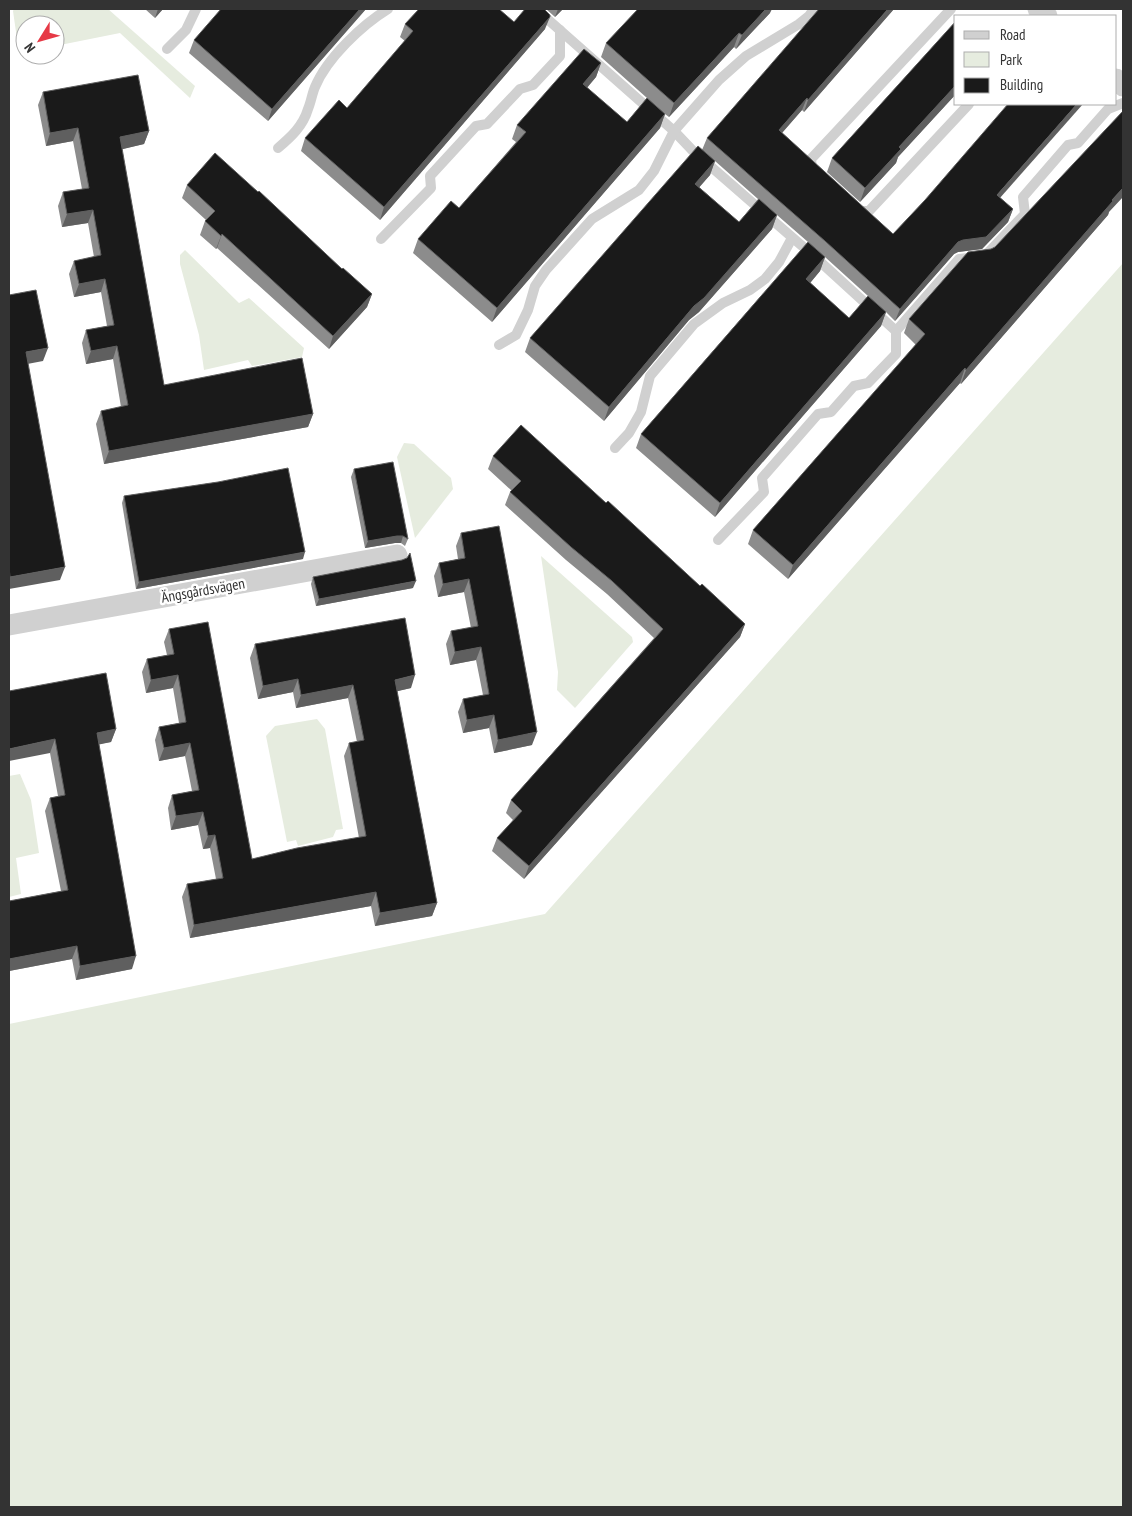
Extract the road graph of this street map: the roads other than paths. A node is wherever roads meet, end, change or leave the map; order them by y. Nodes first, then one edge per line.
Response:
1 (196, 9) edge
2 (388, 9) edge
3 (536, 9) edge
4 (814, 9) edge
5 (951, 9) edge
6 (560, 30) junction
7 (166, 49) dead end
8 (1123, 103) edge
9 (968, 105) edge
10 (674, 132) junction
11 (278, 148) dead end
12 (825, 181) edge
13 (846, 199) edge
14 (792, 238) junction
15 (381, 240) dead end
16 (896, 331) junction
17 (499, 345) dead end
18 (615, 448) dead end
19 (718, 540) dead end
20 (397, 555) dead end
21 (9, 625) edge

1 - 7 lane
2 - 11 lane
3 - 6 lane
4 - 10 lane
5 - 12 lane
6 - 10 lane
6 - 15 lane
8 - 16 lane
9 - 13 lane
10 - 14 lane
10 - 17 lane
14 - 16 lane
14 - 18 lane
16 - 19 lane
20 - 21 street, Ängsgårdsvägen

